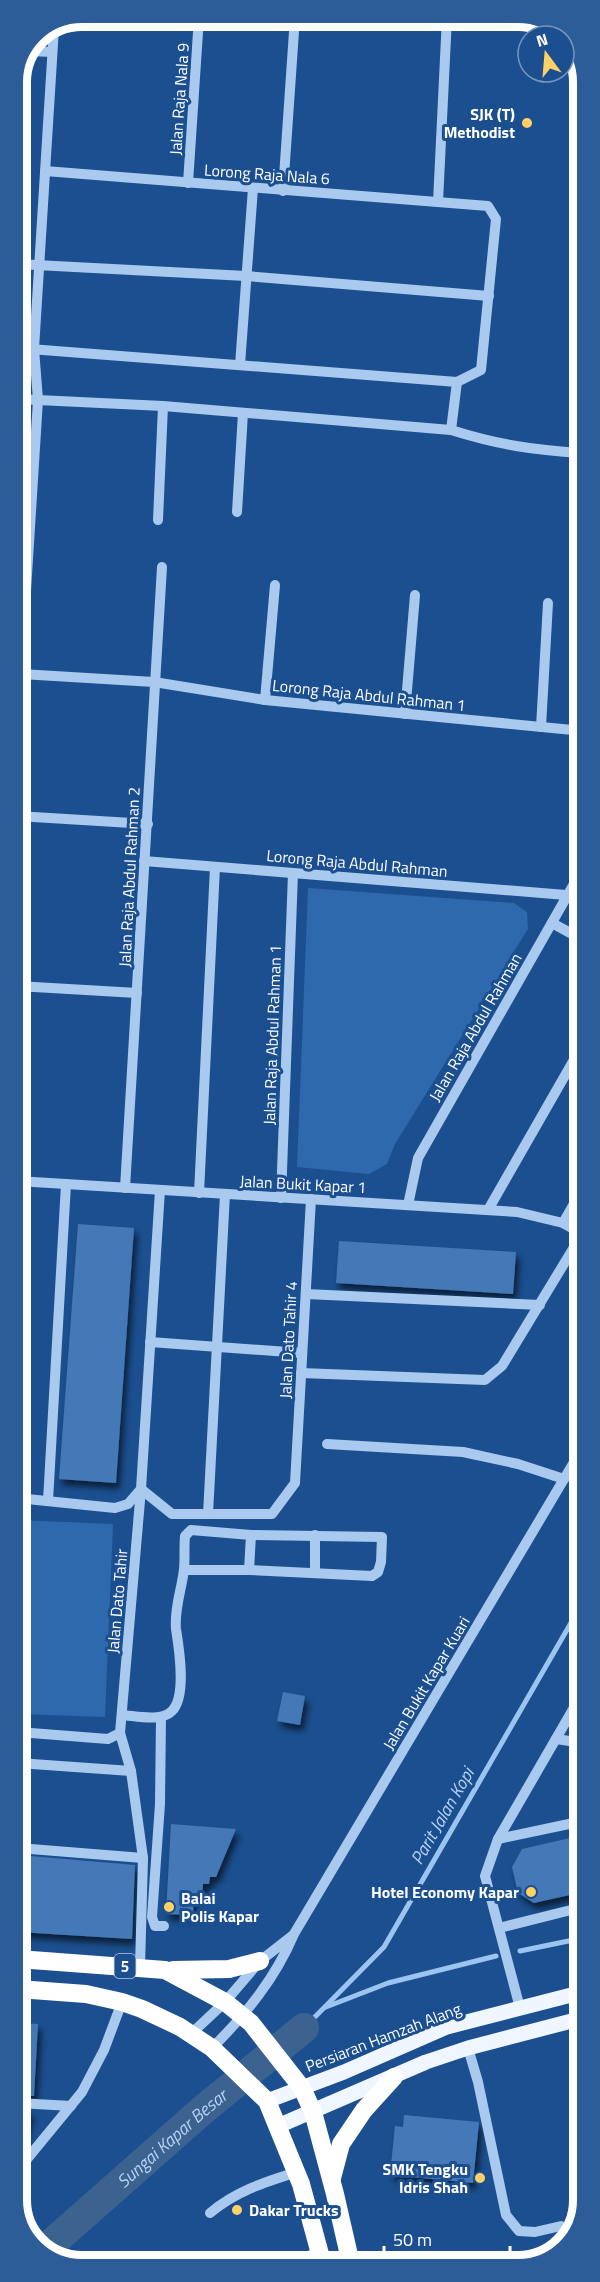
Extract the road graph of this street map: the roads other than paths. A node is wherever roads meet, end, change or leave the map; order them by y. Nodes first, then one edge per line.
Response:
1 (199, 27) edge
2 (294, 27) edge
3 (447, 27) edge
4 (53, 35) edge
5 (36, 51) edge
6 (52, 52) junction
7 (45, 171) junction
8 (188, 183) junction
9 (253, 188) junction
10 (283, 191) junction
11 (438, 202) junction
12 (27, 265) edge
13 (39, 266) junction
14 (246, 276) junction
15 (489, 297) junction
16 (27, 349) edge
17 (34, 349) junction
18 (240, 365) junction
19 (457, 382) junction
20 (27, 399) edge
21 (38, 400) junction
22 (163, 406) junction
23 (243, 413) junction
24 (451, 430) junction
25 (573, 452) edge
26 (237, 512) dead end
27 (158, 520) dead end
28 (27, 532) edge
29 (30, 532) junction
30 (27, 564) edge
31 (162, 567) dead end
32 (275, 585) dead end
33 (415, 595) dead end
34 (548, 603) dead end
35 (27, 674) edge
36 (154, 682) junction
37 (265, 700) junction
38 (405, 714) junction
39 (541, 727) junction
40 (573, 730) edge
41 (27, 817) edge
42 (148, 824) junction
43 (144, 861) junction
44 (215, 867) junction
45 (293, 873) junction
46 (573, 884) edge
47 (566, 895) junction
48 (552, 923) junction
49 (573, 935) edge
50 (27, 987) edge
51 (137, 993) junction
52 (573, 1061) edge
53 (27, 1182) edge
54 (66, 1184) junction
55 (125, 1188) junction
56 (160, 1190) junction
57 (199, 1193) junction
58 (225, 1194) junction
59 (281, 1198) junction
60 (311, 1199) junction
61 (408, 1205) junction
62 (573, 1206) edge
63 (488, 1210) junction
64 (563, 1223) junction
65 (573, 1228) edge
66 (573, 1251) edge
67 (306, 1294) junction
68 (540, 1305) junction
69 (150, 1341) junction
70 (217, 1347) junction
71 (302, 1353) junction
72 (301, 1373) junction
73 (327, 1444) dead end
74 (573, 1464) edge
75 (564, 1479) junction
76 (141, 1489) junction
77 (27, 1499) edge
78 (48, 1501) junction
79 (208, 1514) junction
80 (251, 1535) junction
81 (315, 1535) junction
82 (184, 1570) junction
83 (249, 1570) junction
84 (315, 1573) junction
85 (573, 1709) edge
86 (122, 1715) junction
87 (161, 1717) junction
88 (27, 1733) edge
89 (120, 1734) junction
90 (556, 1739) junction
91 (573, 1742) edge
92 (27, 1764) edge
93 (131, 1771) junction
94 (573, 1823) edge
95 (498, 1839) junction
96 (27, 1849) edge
97 (143, 1858) junction
98 (573, 1910) edge
99 (164, 1926) dead end
100 (499, 1928) junction
101 (294, 1934) junction
102 (27, 1960) edge
103 (260, 1962) junction
104 (140, 1966) junction
105 (165, 1970) junction
106 (27, 1990) edge
107 (573, 1995) edge
108 (225, 2001) junction
109 (122, 2002) junction
110 (520, 2008) junction
111 (247, 2020) junction
112 (573, 2021) edge
113 (191, 2034) junction
114 (468, 2048) junction
115 (215, 2051) junction
116 (393, 2077) junction
117 (297, 2081) junction
118 (264, 2098) junction
119 (27, 2104) edge
120 (71, 2106) junction
121 (313, 2112) junction
122 (278, 2126) junction
123 (27, 2159) edge
124 (297, 2172) junction
125 (332, 2181) junction
126 (210, 2213) dead end
127 (561, 2226) dead end
128 (320, 2255) edge
129 (349, 2255) edge

1 - 8 street, Jalan Raja Nala 9
2 - 10 street
3 - 11 street
4 - 6 street
5 - 6 street
6 - 7 street
7 - 8 street, Lorong Raja Nala 6
7 - 13 street
8 - 9 street, Lorong Raja Nala 6
9 - 10 street, Lorong Raja Nala 6
9 - 14 street
10 - 11 street, Lorong Raja Nala 6
11 - 15 street, Lorong Raja Nala 6
12 - 13 street
13 - 14 street
13 - 17 street
14 - 15 street
14 - 18 street
15 - 19 street
16 - 17 street
17 - 18 street
17 - 21 street
18 - 19 street
19 - 24 street
20 - 21 street
21 - 22 street
21 - 29 street
22 - 23 street
22 - 27 street
23 - 24 street
23 - 26 street
24 - 25 street
28 - 29 street
29 - 30 street
31 - 36 street, Jalan Raja Abdul Rahman 2
32 - 37 street
33 - 38 street
34 - 39 street
35 - 36 street, Lorong Raja Abdul Rahman 1
36 - 37 street, Lorong Raja Abdul Rahman 1
36 - 42 street, Jalan Raja Abdul Rahman 2
37 - 38 street, Lorong Raja Abdul Rahman 1
38 - 39 street, Lorong Raja Abdul Rahman 1
39 - 40 street, Lorong Raja Abdul Rahman 1
41 - 42 street
42 - 43 street, Jalan Raja Abdul Rahman 2
43 - 44 street, Lorong Raja Abdul Rahman
43 - 51 street, Jalan Raja Abdul Rahman 2
44 - 45 street, Lorong Raja Abdul Rahman
44 - 57 street
45 - 47 street, Lorong Raja Abdul Rahman
45 - 59 street, Jalan Raja Abdul Rahman 1
46 - 47 street, Jalan Raja Abdul Rahman
47 - 48 street, Jalan Raja Abdul Rahman
48 - 49 street
48 - 61 street, Jalan Raja Abdul Rahman
50 - 51 street
51 - 55 street, Jalan Raja Abdul Rahman 2
52 - 63 street
53 - 54 street, Jalan Bukit Kapar 1
54 - 55 street, Jalan Bukit Kapar 1
54 - 78 street
55 - 56 street, Jalan Bukit Kapar 1
56 - 57 street, Jalan Bukit Kapar 1
56 - 69 street, Jalan Dato Tahir
57 - 58 street, Jalan Bukit Kapar 1
58 - 59 street, Jalan Bukit Kapar 1
58 - 70 street
59 - 60 street, Jalan Bukit Kapar 1
60 - 61 street, Jalan Bukit Kapar 1
60 - 67 street, Jalan Dato Tahir 4
61 - 63 street, Jalan Bukit Kapar 1
62 - 64 street
63 - 64 street, Jalan Bukit Kapar 1
64 - 65 street, Jalan Bukit Kapar 1
66 - 68 street
67 - 68 street
67 - 71 street, Jalan Dato Tahir 4
68 - 72 street
69 - 70 street
69 - 76 street, Jalan Dato Tahir
70 - 71 street
70 - 79 street
71 - 72 street, Jalan Dato Tahir 4
72 - 79 street, Jalan Dato Tahir 4
73 - 75 street
74 - 75 street, Jalan Bukit Kapar Kuari
75 - 101 street, Jalan Bukit Kapar Kuari
76 - 78 street
76 - 79 street
76 - 86 street, Jalan Dato Tahir
77 - 78 street
80 - 81 street
80 - 82 street
80 - 83 street
81 - 84 street
81 - 84 street
82 - 83 street
82 - 87 street
83 - 84 street
85 - 90 street
86 - 87 street
86 - 89 street, Jalan Dato Tahir
87 - 99 street
88 - 89 street
89 - 93 street
90 - 91 street
90 - 95 street
92 - 93 street
93 - 97 street
94 - 95 street
95 - 100 street
96 - 97 street
97 - 104 street
98 - 100 street
100 - 110 street
101 - 103 street, Jalan Bukit Kapar Kuari
101 - 111 street, Jalan Bukit Kapar Kuari
102 - 104 highway, 5
103 - 105 highway
103 - 108 street, Jalan Bukit Kapar Kuari
104 - 105 highway, 5
105 - 108 highway, 5
106 - 109 highway, 5
107 - 110 main road, Persiaran Hamzah Alang
108 - 111 highway, 5
108 - 113 street, Jalan Bukit Kapar Kuari
109 - 113 highway, 5
109 - 120 street
110 - 117 main road, Persiaran Hamzah Alang
111 - 115 street, Jalan Bukit Kapar Kuari
111 - 117 highway, 5
112 - 114 main road
113 - 115 highway, 5
114 - 116 main road
114 - 127 street
115 - 118 highway, 5
116 - 121 main road
116 - 125 highway
117 - 118 main road, Persiaran Hamzah Alang
117 - 121 highway, 5
118 - 122 highway, 5
119 - 120 street
120 - 123 street
121 - 122 main road
121 - 125 highway, 5
122 - 124 highway, 5
124 - 126 street
124 - 128 highway, 5
125 - 129 highway, 5

